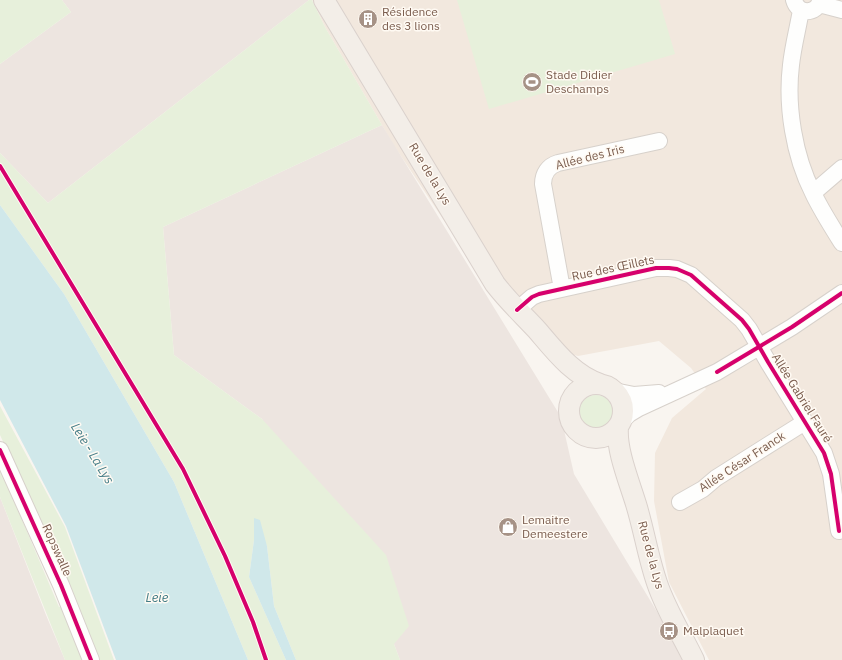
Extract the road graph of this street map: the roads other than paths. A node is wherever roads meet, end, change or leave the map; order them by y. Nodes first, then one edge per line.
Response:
1 (324, 0) edge
2 (820, 2) edge
3 (798, 5) edge
4 (842, 10) edge
5 (659, 141) dead end
6 (842, 168) edge
7 (813, 194) junction
8 (842, 244) edge
9 (562, 289) junction
10 (842, 293) edge
11 (517, 310) junction
12 (545, 340) junction
13 (759, 346) junction
14 (607, 387) junction
15 (676, 390) junction
16 (569, 409) junction
17 (804, 422) junction
18 (620, 424) junction
19 (587, 437) junction
20 (0, 450) edge
21 (632, 491) junction
22 (680, 502) dead end
23 (838, 531) dead end
24 (91, 660) edge
25 (694, 660) edge

1 - 11 main road, Rue de la Lys
2 - 3 street
2 - 4 street
3 - 7 street
5 - 9 street, Allée des Iris
6 - 7 street
7 - 8 street
9 - 11 street, Rue des Œillets
9 - 13 street, Rue des Œillets
10 - 13 street
11 - 12 main road, Rue de la Lys
12 - 14 main road, Rue de la Lys
12 - 16 main road, Rue de la Lys
13 - 15 street
13 - 17 street, Allée Gabriel Fauré
14 - 15 street
14 - 16 main road
14 - 18 main road
15 - 18 street
16 - 19 main road
17 - 22 street, Allée César Franck
17 - 23 street, Allée Gabriel Fauré
18 - 19 main road
18 - 21 main road, Rue de la Lys
19 - 21 main road, Rue de la Lys
20 - 24 street, Ropswalle
21 - 25 main road, Rue de la Lys

